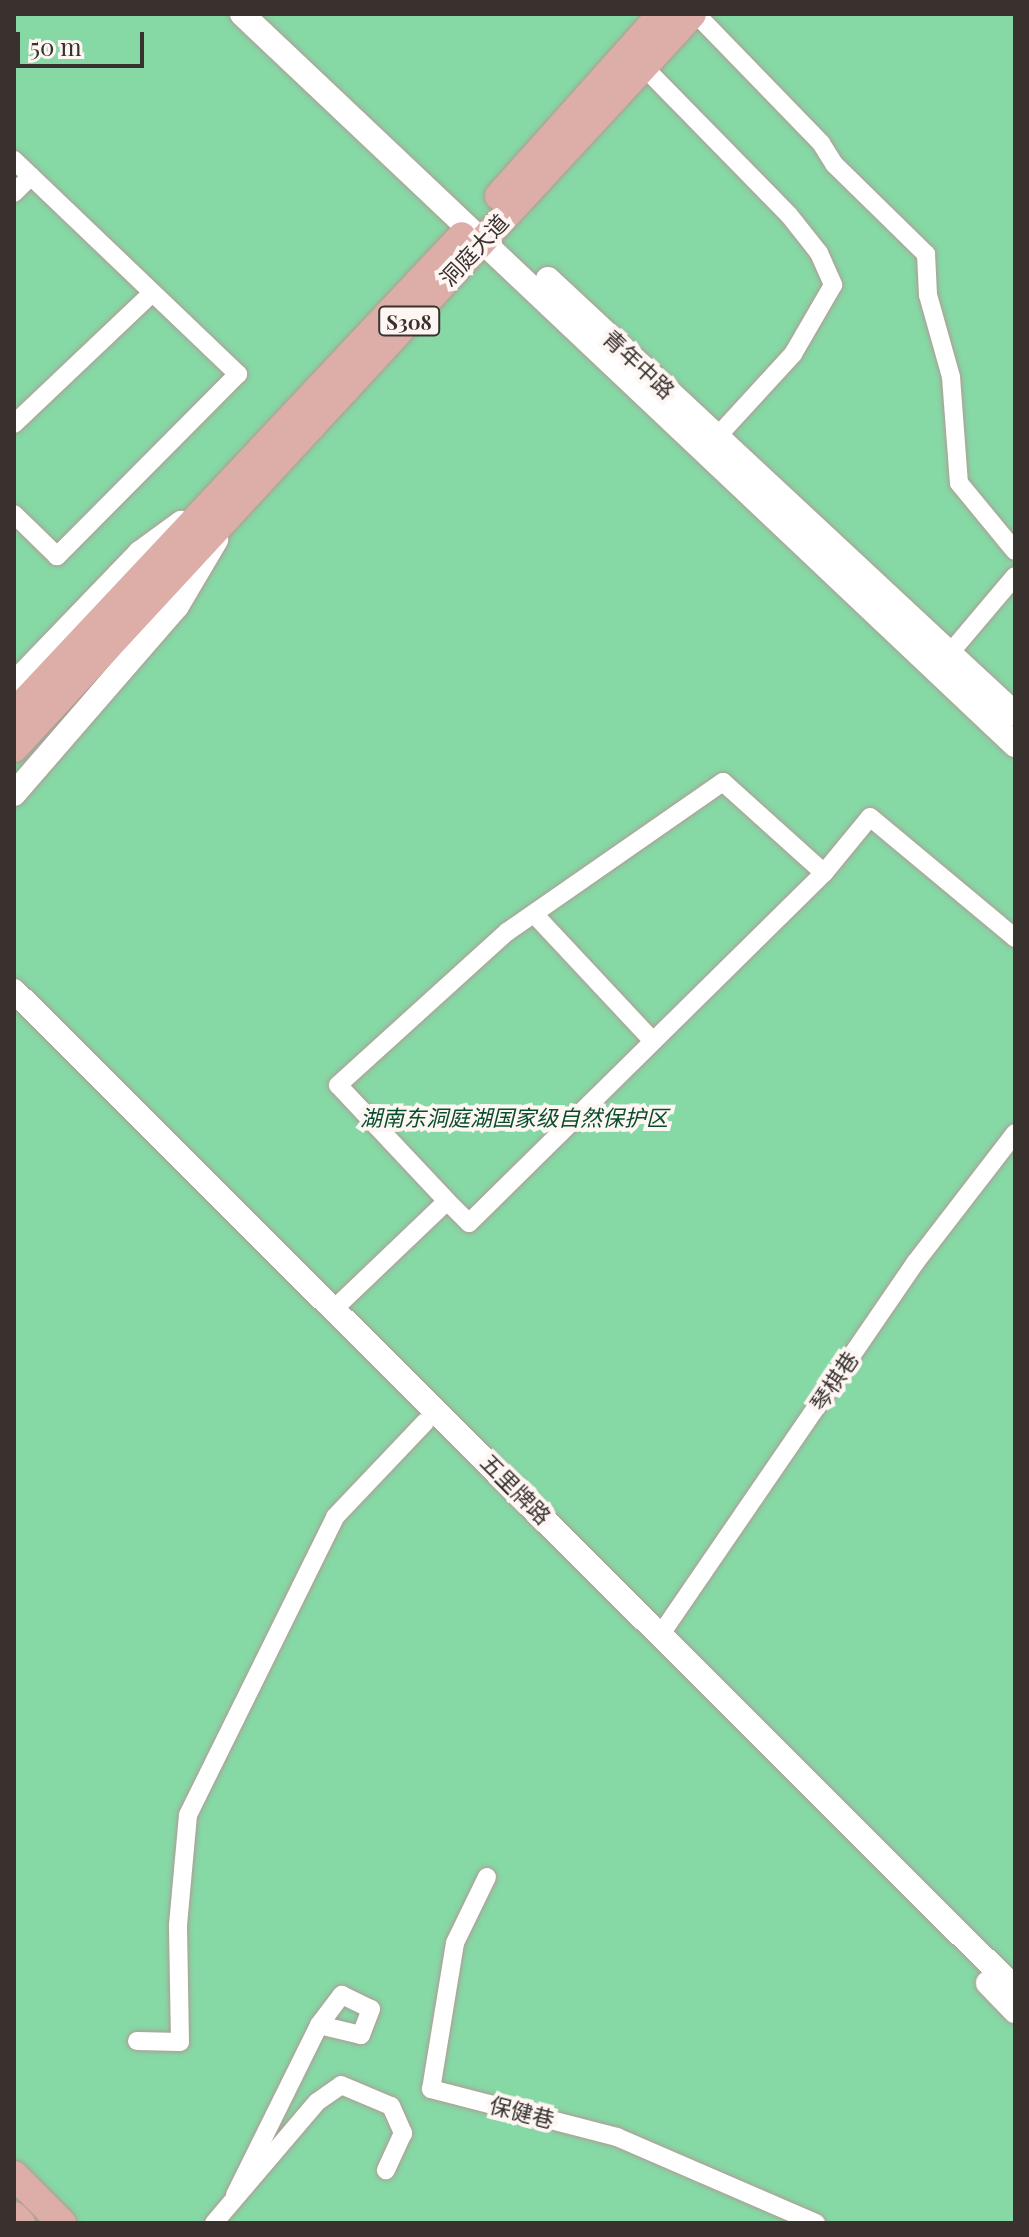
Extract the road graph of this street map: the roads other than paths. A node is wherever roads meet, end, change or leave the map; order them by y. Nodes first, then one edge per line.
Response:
1 (242, 14) edge
2 (263, 14) edge
3 (662, 14) edge
4 (694, 14) edge
5 (644, 67) junction
6 (14, 160) edge
7 (31, 176) junction
8 (14, 193) edge
9 (482, 229) junction
10 (152, 293) junction
11 (14, 424) edge
12 (717, 437) junction
13 (220, 507) junction
14 (14, 514) edge
15 (1015, 551) edge
16 (1015, 576) edge
17 (1008, 598) edge
18 (950, 653) junction
19 (14, 684) edge
20 (14, 713) edge
21 (1015, 714) edge
22 (1015, 745) edge
23 (14, 748) edge
24 (14, 794) edge
25 (824, 873) junction
26 (534, 914) junction
27 (1015, 938) edge
28 (14, 991) edge
29 (14, 1013) edge
30 (653, 1041) junction
31 (1015, 1133) edge
32 (447, 1201) junction
33 (334, 1309) junction
34 (425, 1422) junction
35 (661, 1634) junction
36 (487, 1877) dead end
37 (1015, 1989) edge
38 (1015, 2011) edge
39 (319, 2025) dead end
40 (137, 2041) dead end
41 (386, 2170) dead end
42 (14, 2175) edge
43 (235, 2195) junction
44 (778, 2215) edge
45 (14, 2216) edge
46 (21, 2223) edge
47 (62, 2223) edge
48 (214, 2223) edge
49 (816, 2223) edge

1 - 9 main road
2 - 9 main road, 青年中路
3 - 9 main road, 洞庭大道 / S308
4 - 5 main road, 洞庭大道 / S308
4 - 15 street
5 - 9 main road, 洞庭大道 / S308
5 - 12 street
6 - 7 street
7 - 8 street
7 - 10 street
9 - 12 main road, 青年中路
9 - 13 main road, 洞庭大道 / S308
9 - 22 main road, 青年中路
10 - 11 street
10 - 14 street
12 - 18 main road, 青年中路
13 - 19 main road
13 - 20 main road, 洞庭大道 / S308
13 - 23 main road, 洞庭大道 / S308
13 - 24 main road
16 - 17 street
17 - 18 street
18 - 21 main road, 青年中路
25 - 26 street
25 - 27 street
25 - 30 street
26 - 30 street
26 - 32 street
28 - 33 main road, 五里牌路
29 - 34 main road, 五里牌路
30 - 32 street
31 - 35 street, 琴棋巷
32 - 33 street
33 - 35 main road, 五里牌路
34 - 38 main road, 五里牌路
34 - 40 street
35 - 37 main road, 五里牌路
36 - 44 street, 保健巷
39 - 43 street
41 - 43 street
42 - 47 main road
43 - 48 street
44 - 49 street, 保健巷
45 - 46 main road

